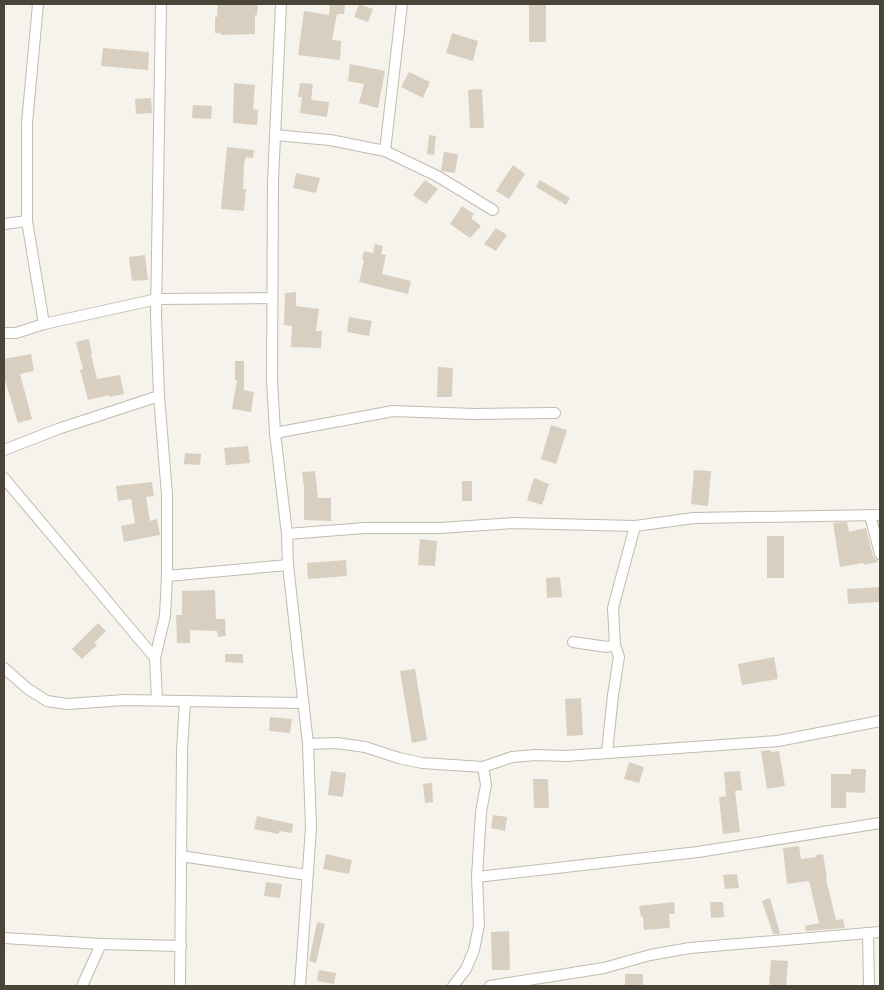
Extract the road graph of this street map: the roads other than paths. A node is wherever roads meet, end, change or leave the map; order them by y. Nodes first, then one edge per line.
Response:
1 (38, 4) edge
2 (161, 4) edge
3 (281, 4) edge
4 (402, 4) edge
5 (275, 135) junction
6 (384, 151) junction
7 (493, 210) dead end
8 (27, 221) junction
9 (4, 224) edge
10 (272, 298) junction
11 (157, 299) junction
12 (44, 324) junction
13 (4, 333) edge
14 (159, 396) junction
15 (555, 413) dead end
16 (275, 433) junction
17 (4, 450) edge
18 (4, 478) edge
19 (875, 515) edge
20 (636, 526) junction
21 (287, 534) junction
22 (880, 554) edge
23 (288, 565) junction
24 (167, 576) junction
25 (573, 642) dead end
26 (615, 645) junction
27 (155, 658) junction
28 (4, 668) edge
29 (157, 700) junction
30 (185, 701) junction
31 (303, 703) junction
32 (880, 721) edge
33 (308, 744) junction
34 (607, 752) junction
35 (483, 767) junction
36 (880, 823) edge
37 (181, 856) junction
38 (307, 875) junction
39 (477, 877) junction
40 (880, 932) edge
41 (868, 933) junction
42 (4, 938) edge
43 (101, 944) junction
44 (180, 946) junction
45 (82, 986) edge
46 (180, 986) edge
47 (300, 986) edge
48 (452, 986) edge
49 (490, 986) edge
50 (869, 986) edge

1 - 8 street
2 - 11 street
3 - 5 street
4 - 6 street
5 - 6 street
5 - 10 street
6 - 7 street
8 - 9 street
8 - 12 street
10 - 11 street
10 - 16 street
11 - 12 street
11 - 14 street
12 - 13 street
14 - 17 street
14 - 24 street
15 - 16 street
16 - 21 street
18 - 27 street
19 - 20 street
19 - 22 street
20 - 21 street
20 - 26 street
21 - 23 street
23 - 24 street
23 - 31 street
24 - 27 street
25 - 26 street
26 - 34 street
27 - 29 street
28 - 29 street
29 - 30 street
30 - 31 street
30 - 37 street
31 - 33 street
32 - 34 street
33 - 35 street
33 - 38 street
34 - 35 street
35 - 39 street
36 - 39 street
37 - 38 street
37 - 44 street
38 - 47 street
39 - 48 street
40 - 41 street
41 - 49 street
41 - 50 street
42 - 43 street
43 - 44 street
43 - 45 street
44 - 46 street

